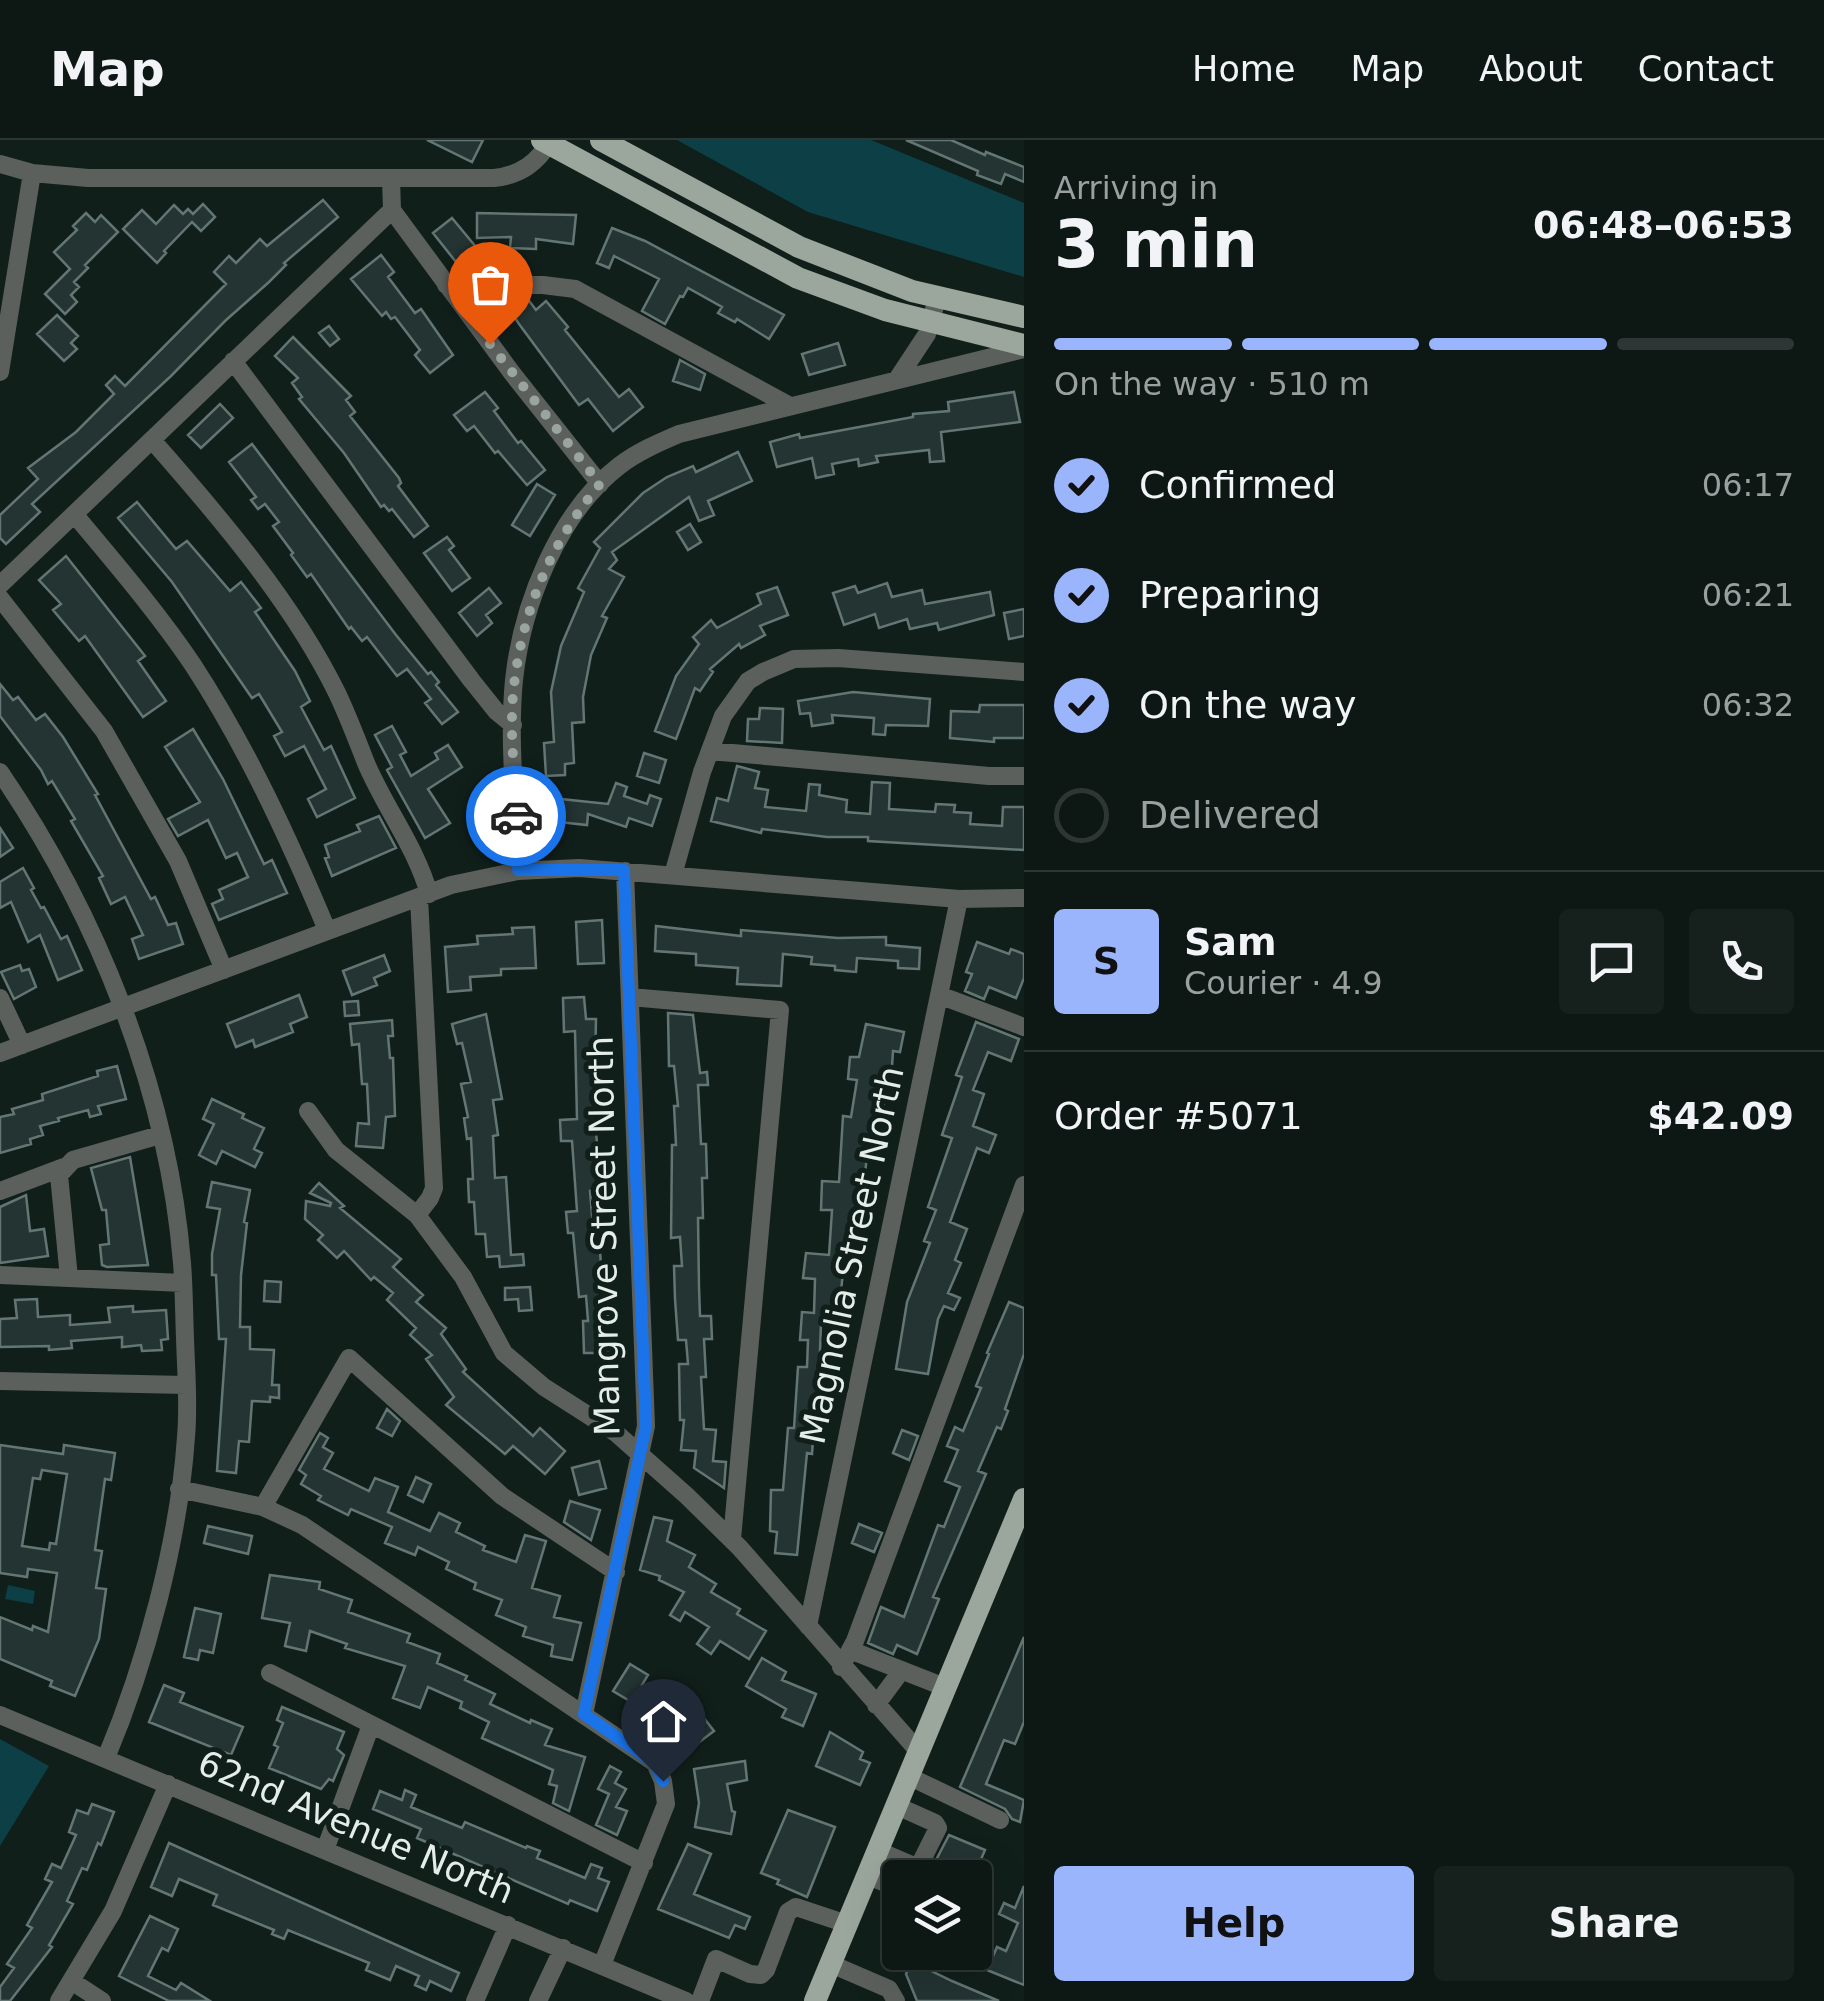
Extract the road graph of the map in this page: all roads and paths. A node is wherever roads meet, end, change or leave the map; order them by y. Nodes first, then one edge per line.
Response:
1 (601, 140) edge
2 (548, 141) edge
3 (0, 164) edge
4 (32, 173) junction
5 (391, 179) junction
6 (392, 210) junction
7 (446, 284) junction
8 (937, 299) junction
9 (1024, 317) edge
10 (932, 323) junction
11 (1024, 347) edge
12 (234, 362) junction
13 (0, 372) edge
14 (898, 378) junction
15 (790, 406) junction
16 (152, 440) junction
17 (600, 484) junction
18 (75, 515) junction
19 (0, 585) edge
20 (0, 598) edge
21 (1024, 672) edge
22 (514, 725) junction
23 (710, 751) junction
24 (0, 772) edge
25 (1024, 776) edge
26 (518, 870) junction
27 (624, 870) junction
28 (673, 875) junction
29 (424, 896) junction
30 (959, 898) junction
31 (1024, 898) edge
32 (328, 930) junction
33 (224, 970) junction
34 (939, 995) junction
35 (630, 997) junction
36 (0, 998) edge
37 (121, 1006) junction
38 (1024, 1027) edge
39 (22, 1044) junction
40 (0, 1052) edge
41 (308, 1111) dead end
42 (160, 1135) junction
43 (64, 1167) junction
44 (1024, 1185) edge
45 (0, 1191) edge
46 (417, 1214) junction
47 (0, 1275) edge
48 (69, 1278) junction
49 (183, 1283) junction
50 (0, 1380) edge
51 (186, 1385) junction
52 (642, 1458) junction
53 (180, 1489) junction
54 (1024, 1499) edge
55 (263, 1507) junction
56 (732, 1540) junction
57 (616, 1572) junction
58 (808, 1626) junction
59 (846, 1658) junction
60 (902, 1670) junction
61 (270, 1673) dead end
62 (947, 1688) junction
63 (876, 1705) junction
64 (0, 1714) edge
65 (584, 1714) junction
66 (371, 1725) junction
67 (920, 1754) junction
68 (106, 1758) junction
69 (910, 1778) junction
70 (168, 1784) junction
71 (898, 1806) junction
72 (1000, 1820) dead end
73 (325, 1850) junction
74 (878, 1851) junction
75 (644, 1863) junction
76 (868, 1876) junction
77 (882, 1882) edge
78 (847, 1924) junction
79 (508, 1925) junction
80 (564, 1948) junction
81 (830, 1964) junction
82 (602, 1965) junction
83 (73, 1982) junction
84 (687, 2000) edge
85 (60, 2001) edge
86 (102, 2001) edge
87 (475, 2001) edge
88 (538, 2001) edge
89 (815, 2001) edge
90 (896, 2001) edge

1 - 8 main road
2 - 5 street
2 - 10 main road
3 - 4 street
4 - 5 street
4 - 13 street
5 - 6 street
6 - 7 street
6 - 12 street
7 - 15 street
7 - 17 street
8 - 9 main road
8 - 10 street
10 - 11 main road
10 - 14 street
11 - 14 street
12 - 16 street
12 - 22 street
14 - 15 street
15 - 17 street
16 - 18 street
16 - 29 street
17 - 22 street
18 - 19 street
18 - 32 street
20 - 33 street
21 - 23 street
22 - 26 street
23 - 25 street
23 - 28 street
24 - 37 street
26 - 27 street
26 - 29 street
27 - 28 street
27 - 35 street, Mangrove Street North
28 - 30 street
29 - 32 street
29 - 46 street
30 - 31 street
30 - 34 street, Magnolia Street North
32 - 33 street
33 - 37 street
34 - 38 street
34 - 58 street, Magnolia Street North
35 - 52 street, Mangrove Street North
35 - 56 street
36 - 39 street
37 - 39 street
37 - 42 street
39 - 40 street
41 - 46 street
42 - 43 street
42 - 49 street
43 - 45 street
43 - 48 street
44 - 59 street
46 - 52 street
47 - 48 street
48 - 49 street
49 - 51 street
50 - 51 street
51 - 53 street
52 - 56 street
52 - 57 street, Mangrove Street North
53 - 55 street
53 - 68 street
54 - 62 main road
55 - 57 street
55 - 65 street
56 - 58 street
57 - 65 street, Mangrove Street North
58 - 59 street
59 - 60 street
59 - 63 street
60 - 62 street
60 - 63 street
61 - 66 street
62 - 67 main road
63 - 67 street
64 - 68 street, 62nd Avenue North
65 - 75 street
66 - 73 street
66 - 75 street
67 - 69 main road
68 - 70 street, 62nd Avenue North
69 - 71 main road
69 - 72 street
70 - 73 street, 62nd Avenue North
70 - 83 street
71 - 74 main road
71 - 74 street
73 - 79 street, 62nd Avenue North
74 - 76 main road
75 - 82 street
76 - 77 street
76 - 78 main road
78 - 81 main road
78 - 84 street
79 - 80 street, 62nd Avenue North
79 - 87 street
80 - 82 street, 62nd Avenue North
80 - 88 street
81 - 89 main road
81 - 90 street
82 - 84 street, 62nd Avenue North
83 - 85 street
83 - 86 street

